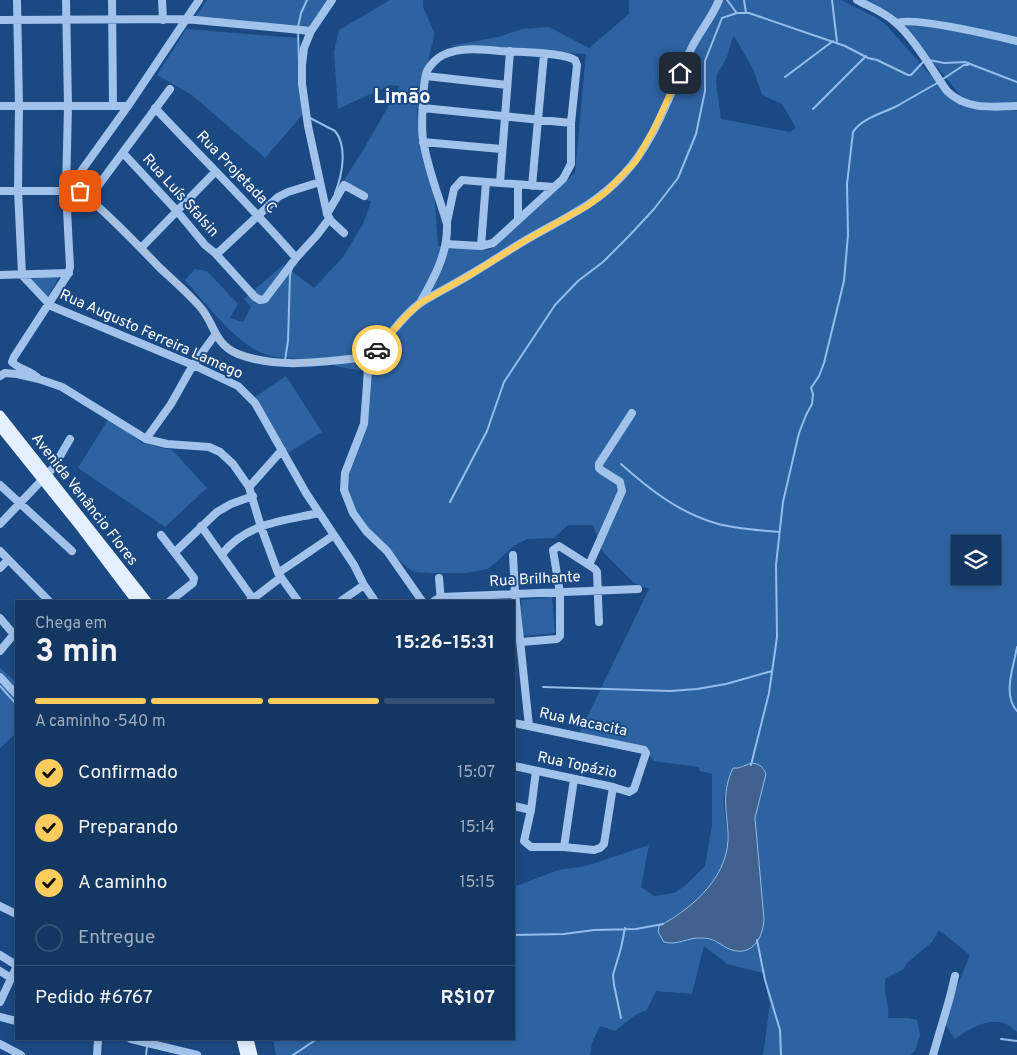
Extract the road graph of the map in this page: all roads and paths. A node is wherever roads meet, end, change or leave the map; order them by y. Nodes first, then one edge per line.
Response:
1 (17, 0) edge
2 (66, 0) edge
3 (112, 0) edge
4 (162, 0) edge
5 (199, 0) edge
6 (332, 0) edge
7 (719, 0) edge
8 (857, 0) edge
9 (66, 19) junction
10 (185, 19) junction
11 (0, 20) edge
12 (17, 20) junction
13 (113, 20) junction
14 (163, 20) junction
15 (897, 23) junction
16 (310, 31) junction
17 (1017, 41) edge
18 (510, 52) junction
19 (544, 54) junction
20 (426, 76) junction
21 (507, 85) junction
22 (170, 89) dead end
23 (0, 106) edge
24 (19, 106) junction
25 (68, 106) junction
26 (113, 106) junction
27 (128, 106) junction
28 (1017, 106) edge
29 (156, 108) junction
30 (424, 108) junction
31 (505, 117) junction
32 (538, 121) junction
33 (571, 123) junction
34 (423, 142) junction
35 (501, 149) junction
36 (123, 153) junction
37 (215, 172) junction
38 (320, 182) junction
39 (486, 182) junction
40 (500, 183) junction
41 (72, 184) junction
42 (518, 185) junction
43 (532, 186) junction
44 (554, 187) junction
45 (18, 190) junction
46 (66, 190) junction
47 (0, 191) edge
48 (364, 196) dead end
49 (89, 198) junction
50 (177, 211) junction
51 (258, 215) junction
52 (328, 216) junction
53 (518, 219) junction
54 (447, 224) junction
55 (344, 233) dead end
56 (446, 244) junction
57 (481, 246) junction
58 (142, 248) junction
59 (217, 252) junction
60 (294, 261) junction
61 (69, 273) junction
62 (0, 275) edge
63 (22, 275) junction
64 (420, 303) junction
65 (49, 304) junction
66 (215, 335) junction
67 (370, 357) junction
68 (194, 365) junction
69 (0, 376) edge
70 (39, 379) junction
71 (632, 413) dead end
72 (0, 415) edge
73 (0, 427) edge
74 (70, 439) dead end
75 (146, 439) junction
76 (282, 450) junction
77 (45, 477) junction
78 (0, 485) edge
79 (249, 487) junction
80 (253, 496) junction
81 (19, 504) junction
82 (319, 513) junction
83 (0, 524) edge
84 (202, 526) junction
85 (261, 527) junction
86 (161, 535) dead end
87 (334, 535) junction
88 (0, 551) edge
89 (72, 551) dead end
90 (175, 552) junction
91 (222, 554) junction
92 (513, 555) dead end
93 (8, 560) junction
94 (589, 565) junction
95 (0, 568) edge
96 (279, 576) junction
97 (438, 578) dead end
98 (364, 585) junction
99 (638, 589) dead end
100 (597, 590) junction
101 (515, 593) junction
102 (560, 593) junction
103 (479, 599) edge
104 (45, 600) edge
105 (135, 600) edge
106 (145, 600) edge
107 (171, 600) edge
108 (252, 600) edge
109 (297, 600) edge
110 (342, 600) edge
111 (374, 600) edge
112 (421, 600) edge
113 (439, 600) edge
114 (0, 618) edge
115 (599, 622) dead end
116 (13, 633) edge
117 (521, 642) junction
118 (0, 651) edge
119 (0, 677) edge
120 (15, 693) edge
121 (515, 723) edge
122 (529, 726) junction
123 (515, 766) edge
124 (536, 771) junction
125 (574, 779) junction
126 (614, 787) junction
127 (634, 789) joint
128 (515, 806) edge
129 (531, 810) junction
130 (564, 847) junction
131 (0, 906) edge
132 (15, 914) edge
133 (0, 955) edge
134 (15, 966) edge
135 (15, 969) edge
136 (0, 971) edge
137 (955, 976) dead end
138 (11, 978) junction
139 (1, 998) edge
140 (0, 1018) edge
141 (15, 1021) edge
142 (95, 1040) edge
143 (241, 1040) edge
144 (249, 1040) edge
145 (154, 1041) edge
146 (0, 1044) edge
147 (21, 1055) edge
148 (97, 1055) edge
149 (197, 1055) edge
150 (245, 1055) edge
151 (252, 1055) edge
152 (933, 1055) edge

1 - 12 street
2 - 9 street
3 - 13 street
4 - 14 street
5 - 10 street
6 - 16 street
7 - 64 street
8 - 15 street
9 - 12 street
9 - 13 street
9 - 25 street
10 - 14 street
10 - 16 street
10 - 27 street
11 - 12 street
12 - 24 street
13 - 14 street
13 - 26 street
15 - 17 street
15 - 28 street
16 - 38 street
18 - 19 street
18 - 20 street
18 - 21 street
19 - 32 street
19 - 33 street
20 - 21 street
20 - 30 street
21 - 31 street
22 - 29 street
23 - 24 street
24 - 25 street
24 - 45 street
25 - 26 street
25 - 46 street
26 - 27 street
27 - 41 street
29 - 36 street
29 - 37 street, Rua Projetada C
30 - 31 street
30 - 34 street
31 - 32 street
31 - 35 street
32 - 33 street
32 - 43 street
33 - 44 street
34 - 35 street
34 - 54 street
35 - 40 street
36 - 49 street
36 - 50 street, Rua Luís Sfalsin
37 - 50 street
37 - 51 street, Rua Projetada C
38 - 51 street
38 - 52 street
39 - 40 street
39 - 54 street
39 - 57 street
40 - 42 street
41 - 46 street
41 - 49 street
42 - 43 street
42 - 53 street
43 - 44 street
44 - 53 street
45 - 46 street
45 - 47 street
45 - 63 street
46 - 61 street
48 - 52 street
49 - 58 street
50 - 58 street
50 - 59 street, Rua Luís Sfalsin
51 - 59 street
51 - 60 street, Rua Projetada C
52 - 55 street
52 - 60 street
53 - 57 street
54 - 56 street
56 - 57 street
56 - 64 street
58 - 66 street
59 - 60 street, Rua Luís Sfalsin
61 - 63 street, Rua Augusto Ferreira Lamego
61 - 65 street
62 - 63 street, Rua Augusto Ferreira Lamego
63 - 65 street, Rua Augusto Ferreira Lamego
64 - 67 street
65 - 68 street, Rua Augusto Ferreira Lamego
65 - 70 street
66 - 67 street
66 - 68 street
67 - 112 street
68 - 75 street
68 - 76 street, Rua Augusto Ferreira Lamego
69 - 70 street
70 - 75 street
71 - 94 street
72 - 77 main road, Avenida Venâncio Flores
73 - 77 main road, Avenida Venâncio Flores
74 - 77 street
75 - 79 street
76 - 79 street
76 - 82 street, Rua Augusto Ferreira Lamego
77 - 81 street
77 - 105 main road, Avenida Venâncio Flores
77 - 106 main road, Avenida Venâncio Flores
78 - 81 street
79 - 80 street
80 - 84 street
80 - 85 street
81 - 83 street
81 - 89 street
82 - 85 street
82 - 87 street, Rua Augusto Ferreira Lamego
84 - 90 street
84 - 91 street
85 - 91 street
85 - 96 street
86 - 90 street
87 - 96 street
87 - 98 street, Rua Augusto Ferreira Lamego
88 - 93 street
90 - 107 street
91 - 108 street
92 - 101 street
93 - 95 street
93 - 104 street
94 - 100 street
94 - 102 street
96 - 108 street
96 - 109 street
97 - 113 street
98 - 110 street
98 - 111 street, Rua Augusto Ferreira Lamego
99 - 100 street, Rua Brilhante
100 - 102 street, Rua Brilhante
100 - 115 street
101 - 102 street, Rua Brilhante
101 - 103 street, Rua Brilhante
101 - 117 street
102 - 117 street
103 - 113 street, Rua Brilhante
114 - 116 street
116 - 118 street
117 - 122 street
119 - 120 street
121 - 122 street, Rua Macacita
122 - 127 street, Rua Macacita
123 - 124 street, Rua Topázio
124 - 125 street, Rua Topázio
124 - 129 street
125 - 126 street, Rua Topázio
125 - 130 street
126 - 127 street, Rua Topázio
126 - 130 street
128 - 129 street
129 - 130 street
131 - 132 street
133 - 134 street
135 - 138 street
136 - 138 street
137 - 152 street
138 - 139 street
140 - 141 street
142 - 148 street
143 - 150 main road
144 - 151 main road
145 - 149 street
146 - 147 street

